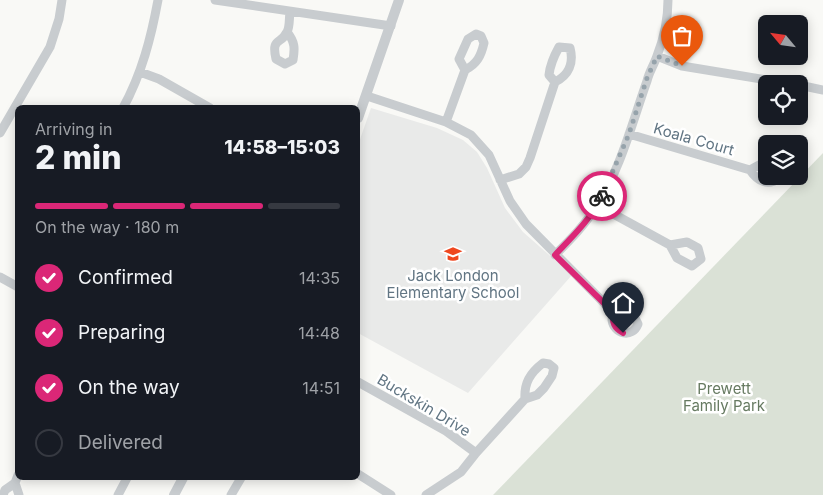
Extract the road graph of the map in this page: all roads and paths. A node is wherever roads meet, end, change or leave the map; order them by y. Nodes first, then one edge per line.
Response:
1 (62, 0) edge
2 (158, 0) edge
3 (215, 0) edge
4 (399, 0) edge
5 (668, 0) edge
6 (290, 12) junction
7 (391, 26) junction
8 (287, 32) dead end
9 (657, 56) junction
10 (465, 70) dead end
11 (140, 72) junction
12 (758, 79) edge
13 (555, 82) dead end
14 (808, 86) edge
15 (823, 89) edge
16 (366, 96) junction
17 (124, 105) edge
18 (205, 105) edge
19 (360, 112) edge
20 (4, 120) edge
21 (446, 122) junction
22 (0, 133) edge
23 (629, 134) junction
24 (758, 166) edge
25 (750, 170) junction
26 (500, 180) junction
27 (758, 180) edge
28 (597, 206) junction
29 (670, 245) dead end
30 (555, 255) junction
31 (0, 277) edge
32 (15, 285) edge
33 (613, 312) dead end
34 (360, 383) edge
35 (525, 399) dead end
36 (476, 453) junction
37 (360, 475) edge
38 (15, 480) edge
39 (16, 480) edge
40 (126, 480) edge
41 (182, 480) edge
42 (240, 480) edge
43 (3, 495) edge
44 (19, 495) edge
45 (118, 495) edge
46 (174, 495) edge
47 (231, 495) edge
48 (391, 495) edge
49 (426, 495) edge

1 - 20 street
2 - 11 street
3 - 6 street
4 - 7 street
5 - 9 street
6 - 7 street
6 - 8 street
7 - 16 street
9 - 12 street
9 - 23 street
10 - 21 street
11 - 17 street
11 - 18 street
13 - 26 street
14 - 15 street
16 - 19 street
16 - 21 street
20 - 22 street
21 - 26 street
23 - 25 street, Koala Court
23 - 28 street
24 - 25 street, Koala Court
25 - 27 street, Koala Court
26 - 30 street
28 - 29 street
28 - 30 street
30 - 33 street
31 - 32 street
34 - 36 street, Buckskin Drive
35 - 36 street
36 - 49 street
37 - 48 street
38 - 43 street
39 - 44 street
40 - 45 street
41 - 46 street
42 - 47 street

